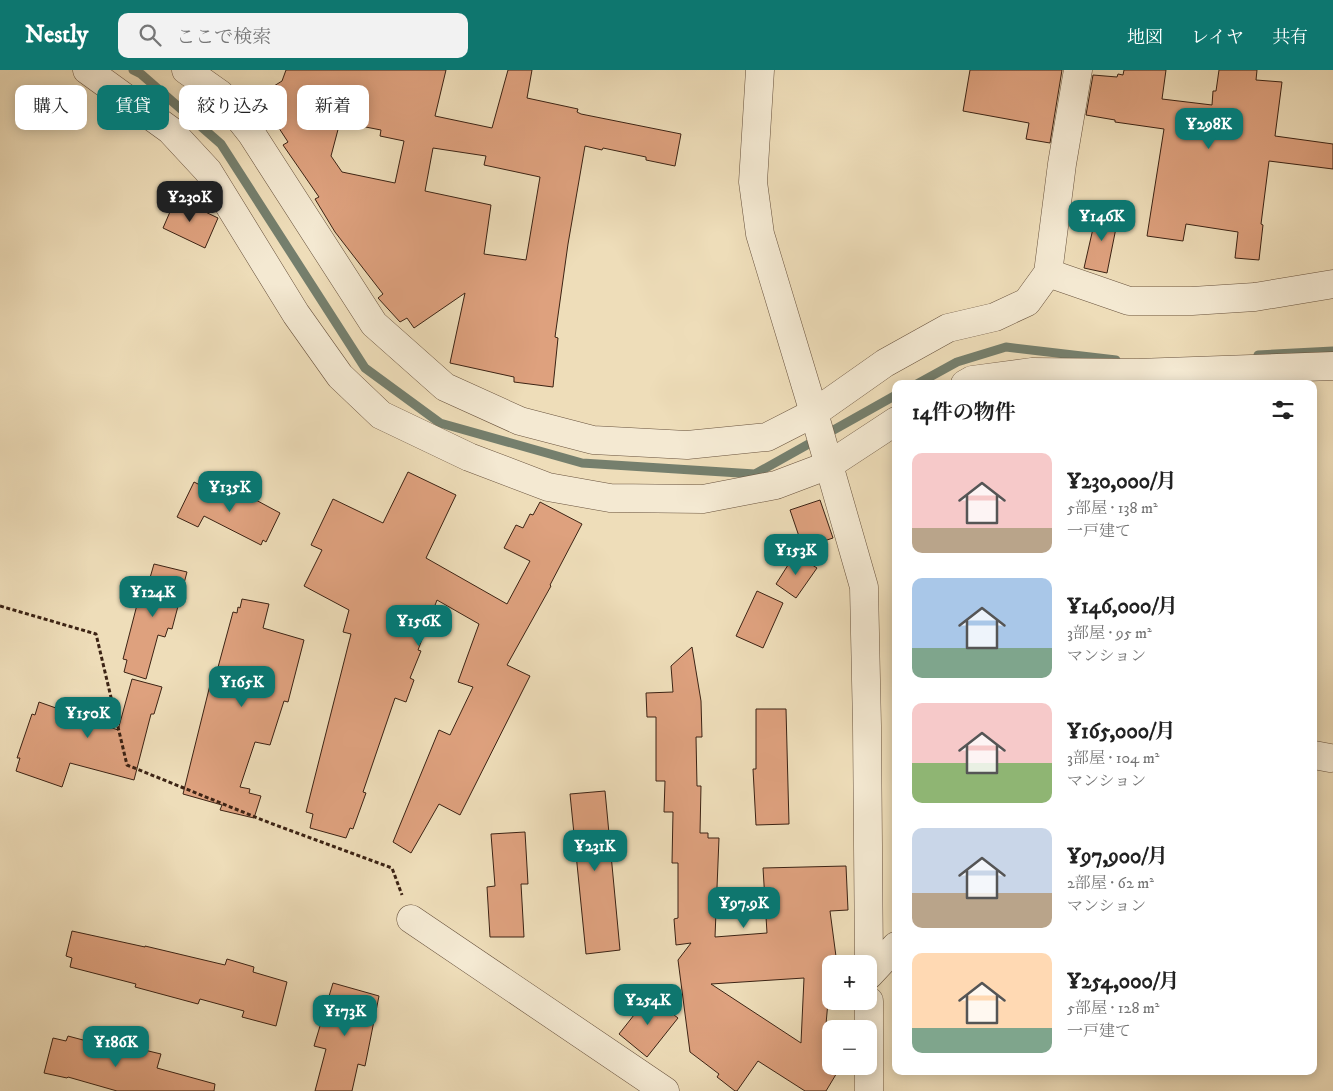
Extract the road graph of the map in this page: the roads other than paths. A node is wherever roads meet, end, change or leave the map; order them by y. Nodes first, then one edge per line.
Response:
1 (88, 70) edge
2 (186, 70) edge
3 (760, 70) edge
4 (1078, 70) edge
5 (1048, 273) junction
6 (1333, 284) edge
7 (1333, 366) edge
8 (972, 380) edge
9 (814, 413) junction
10 (892, 424) edge
11 (829, 465) junction
12 (411, 919) road end
13 (892, 950) edge
14 (869, 955) edge
15 (877, 966) edge
16 (869, 1010) edge
17 (665, 1091) edge
18 (869, 1091) edge

1 - 11 street
2 - 9 street
3 - 9 street
4 - 5 street
5 - 6 street
5 - 9 street
7 - 8 street
9 - 11 street
10 - 11 street
11 - 14 street
12 - 17 street
13 - 15 street
16 - 18 street

